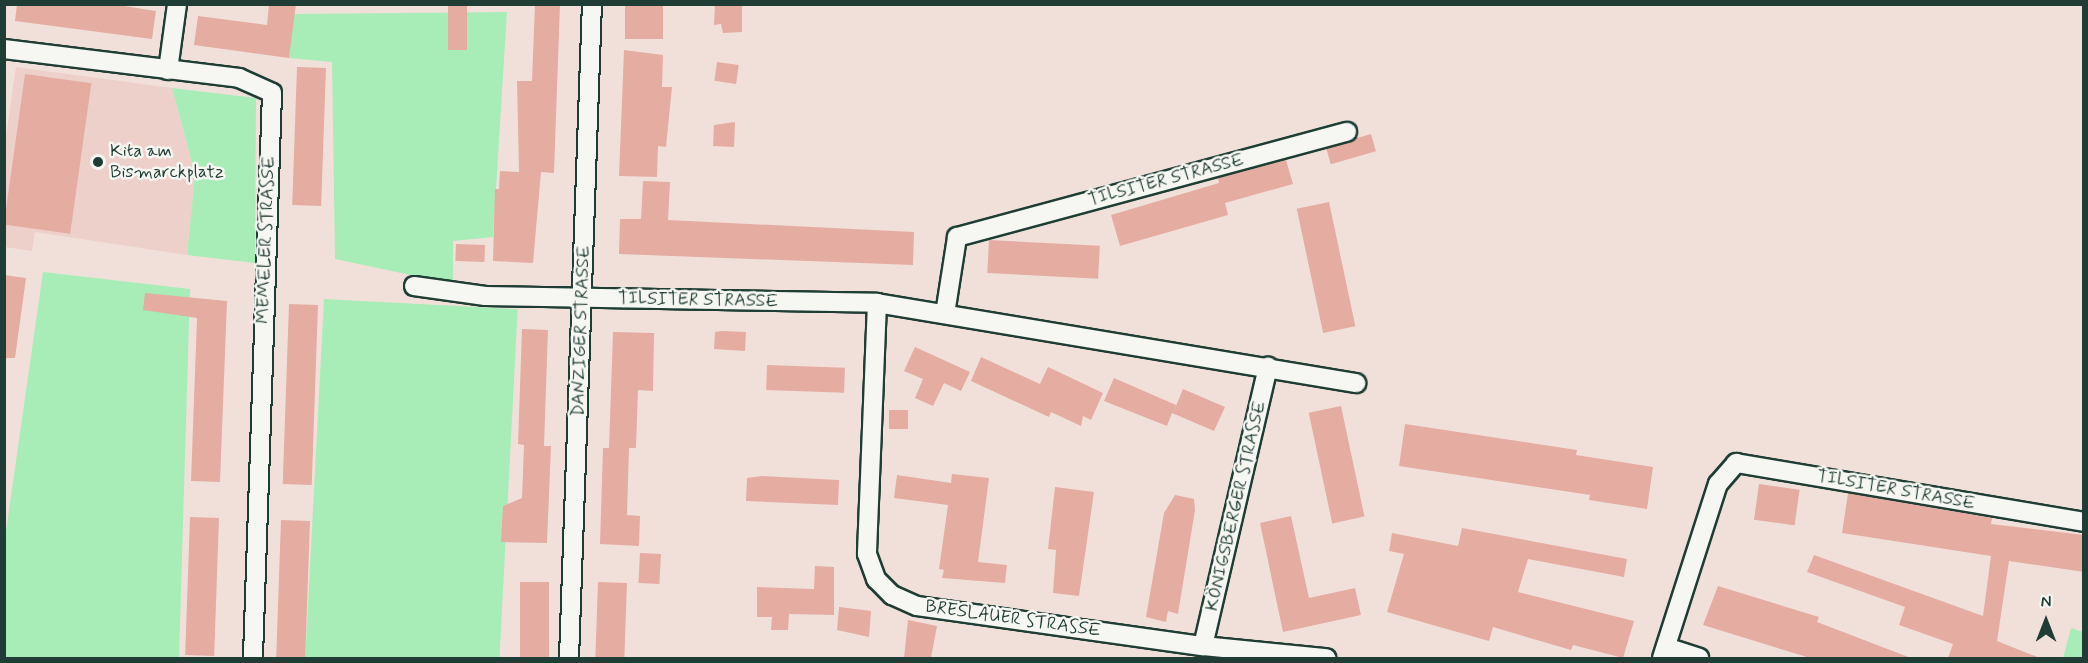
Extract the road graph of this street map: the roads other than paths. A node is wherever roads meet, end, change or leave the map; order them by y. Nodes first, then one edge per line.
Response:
1 (177, 4) edge
2 (592, 4) edge
3 (4, 50) edge
4 (168, 70) junction
5 (1347, 132) dead end
6 (414, 286) dead end
7 (582, 299) junction
8 (877, 303) junction
9 (945, 314) junction
10 (1268, 366) junction
11 (1356, 383) dead end
12 (2084, 522) edge
13 (1203, 646) junction
14 (1664, 653) edge
15 (253, 658) edge
16 (569, 658) edge
17 (1326, 658) edge
18 (1699, 658) edge

1 - 4 street
2 - 7 street, DANZIGER STRASSE
3 - 4 street, MEMELER STRASSE
4 - 15 street, MEMELER STRASSE
5 - 9 street, TILSITER STRASSE
6 - 7 street, TILSITER STRASSE
7 - 8 street, TILSITER STRASSE
7 - 16 street, DANZIGER STRASSE
8 - 9 street, TILSITER STRASSE
8 - 13 street, BRESLAUER STRASSE
9 - 10 street, TILSITER STRASSE
10 - 11 street, TILSITER STRASSE
10 - 13 street, KÖNIGSBERGER STRASSE
12 - 14 street, TILSITER STRASSE
13 - 17 street, BRESLAUER STRASSE
14 - 18 street

